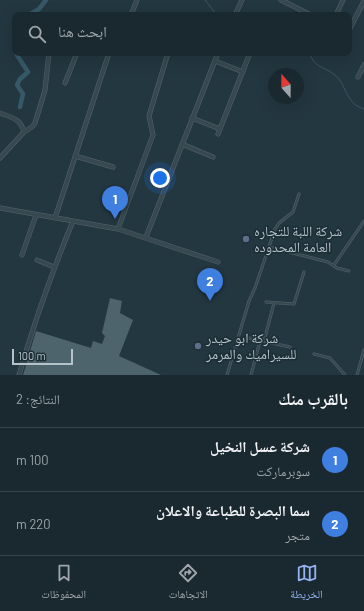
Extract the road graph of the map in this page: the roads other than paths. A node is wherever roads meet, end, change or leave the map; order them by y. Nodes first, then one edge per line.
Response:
1 (137, 0) edge
2 (242, 0) edge
3 (281, 0) edge
4 (343, 0) edge
5 (364, 1) edge
6 (132, 12) edge
7 (236, 12) edge
8 (305, 12) edge
9 (337, 12) edge
10 (352, 24) edge
11 (49, 56) edge
12 (76, 56) edge
13 (108, 56) edge
14 (167, 56) edge
15 (217, 56) edge
16 (249, 56) edge
17 (215, 61) junction
18 (364, 65) edge
19 (243, 72) junction
20 (358, 77) dead end
21 (65, 83) dead end
22 (0, 113) edge
23 (192, 118) junction
24 (220, 129) junction
25 (24, 132) junction
26 (218, 134) dead end
27 (182, 144) junction
28 (75, 156) junction
29 (213, 157) dead end
30 (0, 158) edge
31 (113, 167) dead end
32 (299, 194) dead end
33 (0, 208) edge
34 (36, 215) junction
35 (55, 218) junction
36 (73, 221) junction
37 (364, 221) edge
38 (118, 229) junction
39 (146, 237) junction
40 (269, 247) junction
41 (22, 255) dead end
42 (37, 260) dead end
43 (218, 262) dead end
44 (334, 265) junction
45 (54, 267) junction
46 (349, 271) dead end
47 (304, 272) dead end
48 (266, 302) dead end
49 (274, 302) junction
50 (250, 338) dead end
51 (260, 341) junction
52 (264, 341) junction
53 (290, 347) dead end
54 (364, 350) edge
55 (314, 354) dead end
56 (19, 375) edge
57 (227, 375) edge
58 (251, 375) edge
59 (345, 375) edge
60 (357, 375) edge

1 - 6 street
2 - 7 street
3 - 8 street
4 - 9 street
5 - 10 street
11 - 25 street
12 - 21 street
13 - 28 street
14 - 38 street
15 - 17 street
16 - 19 street
17 - 19 street
17 - 23 street
18 - 20 street
19 - 24 street
22 - 25 street
23 - 24 street
23 - 27 street
24 - 26 street
25 - 30 street
27 - 29 street
27 - 39 street
28 - 31 street
28 - 35 street
32 - 40 lane
33 - 34 street
34 - 35 street
34 - 41 street
35 - 36 street
36 - 38 street
36 - 45 street
37 - 44 lane
38 - 39 street
39 - 43 street
40 - 44 lane
40 - 57 lane
42 - 45 street
44 - 46 lane
45 - 56 street
47 - 49 lane
48 - 49 lane
49 - 52 lane
50 - 51 lane
51 - 52 lane
51 - 58 lane
52 - 53 lane
54 - 60 lane
55 - 59 lane

